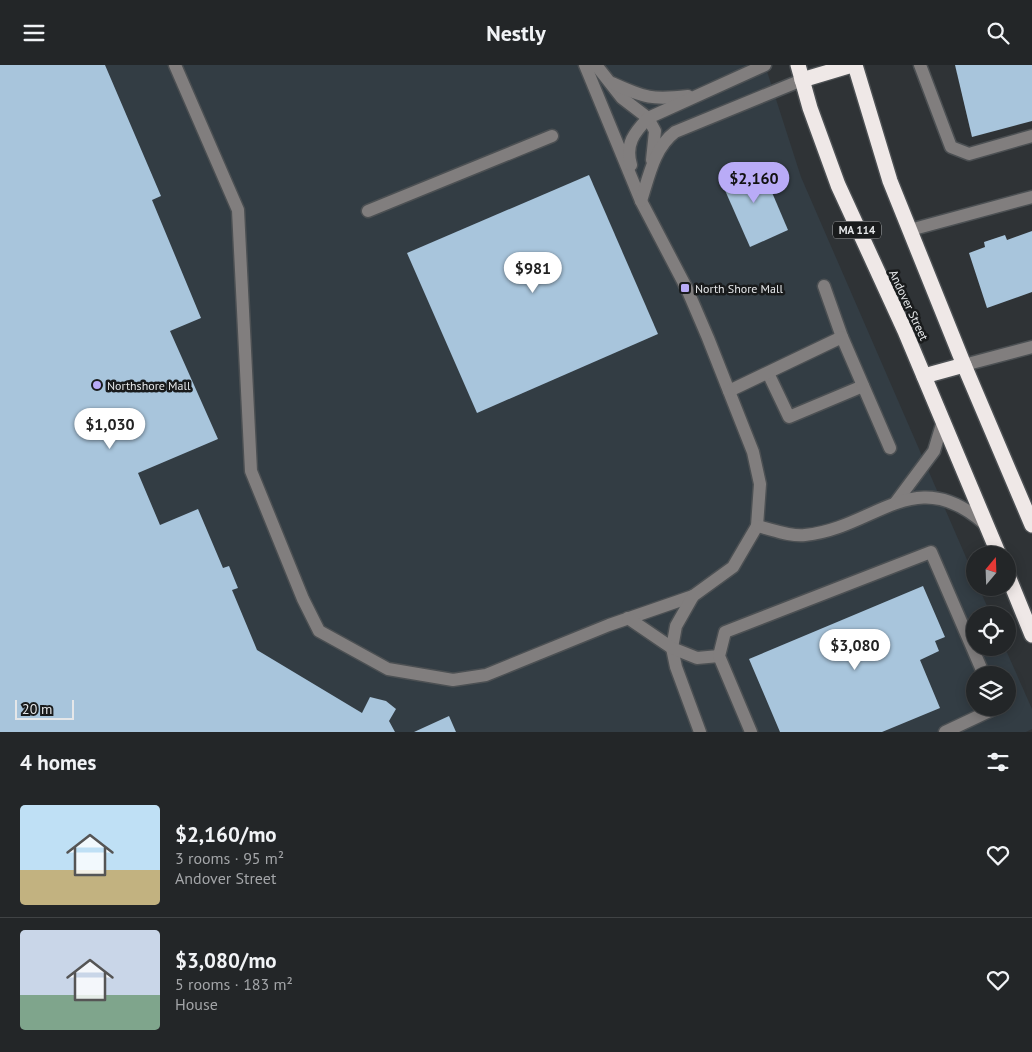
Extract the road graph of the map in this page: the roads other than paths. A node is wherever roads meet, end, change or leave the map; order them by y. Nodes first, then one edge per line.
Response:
1 (175, 65) edge
2 (585, 65) edge
3 (596, 65) edge
4 (765, 65) edge
5 (798, 65) edge
6 (854, 65) edge
7 (920, 65) edge
8 (802, 80) junction
9 (609, 82) junction
10 (698, 95) junction
11 (648, 118) junction
12 (552, 136) dead end
13 (1032, 136) edge
14 (652, 165) junction
15 (1032, 197) edge
16 (641, 201) junction
17 (368, 211) dead end
18 (910, 230) junction
19 (824, 286) dead end
20 (842, 337) junction
21 (1032, 347) edge
22 (964, 365) junction
23 (768, 373) junction
24 (924, 376) junction
25 (863, 386) junction
26 (729, 391) junction
27 (942, 421) junction
28 (890, 448) dead end
29 (896, 501) junction
30 (986, 525) junction
31 (1032, 525) edge
32 (757, 526) junction
33 (995, 546) edge
34 (693, 596) junction
35 (1016, 596) edge
36 (628, 618) junction
37 (1032, 635) edge
38 (672, 648) junction
39 (719, 656) junction
40 (980, 666) edge
41 (979, 716) edge
42 (700, 732) edge
43 (751, 732) edge
44 (945, 732) edge

1 - 36 street
2 - 16 street
3 - 9 street
4 - 10 street
5 - 8 highway, Andover Street / MA 114
6 - 8 highway
6 - 18 highway
7 - 13 street
8 - 14 street
8 - 24 highway, Andover Street / MA 114
9 - 10 street
9 - 11 street
10 - 11 street
11 - 14 street
11 - 16 street
12 - 17 street
14 - 16 street
15 - 18 street
16 - 26 street
18 - 22 highway
19 - 20 street
20 - 23 street
20 - 25 street
21 - 22 street
22 - 24 highway
22 - 31 highway
23 - 25 street
23 - 26 street
24 - 27 highway, Andover Street / MA 114
25 - 28 street
26 - 32 street
27 - 29 street
27 - 30 highway, Andover Street / MA 114
29 - 30 street
29 - 32 street
30 - 33 highway, Andover Street / MA 114
32 - 34 street
34 - 36 street
34 - 38 street
35 - 37 highway
36 - 38 street
38 - 39 street
38 - 42 street
39 - 40 street
39 - 43 street
41 - 44 street

